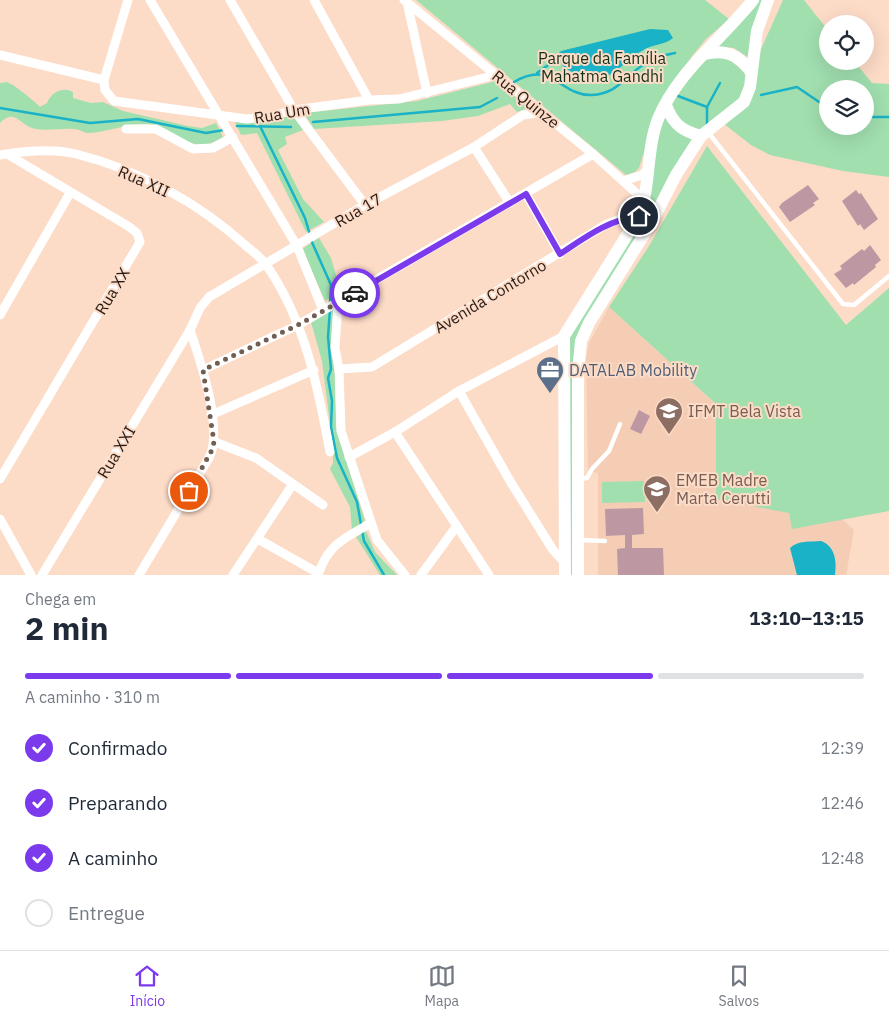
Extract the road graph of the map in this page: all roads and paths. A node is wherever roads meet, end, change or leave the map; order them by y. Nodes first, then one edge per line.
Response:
1 (126, 0) edge
2 (150, 0) edge
3 (230, 0) edge
4 (314, 0) edge
5 (753, 0) edge
6 (768, 0) edge
7 (405, 1) edge
8 (704, 54) junction
9 (0, 55) edge
10 (751, 72) junction
11 (496, 75) junction
12 (104, 80) junction
13 (427, 94) junction
14 (369, 100) junction
15 (666, 105) junction
16 (294, 110) junction
17 (542, 112) junction
18 (222, 117) junction
19 (126, 129) dead end
20 (704, 134) junction
21 (234, 137) junction
22 (474, 147) junction
23 (3, 154) edge
24 (593, 154) junction
25 (648, 169) junction
26 (623, 181) junction
27 (70, 193) junction
28 (526, 194) junction
29 (645, 201) junction
30 (510, 203) junction
31 (365, 205) junction
32 (639, 216) junction
33 (297, 246) junction
34 (560, 254) junction
35 (267, 264) junction
36 (889, 276) edge
37 (336, 303) junction
38 (324, 309) junction
39 (0, 315) edge
40 (298, 325) junction
41 (190, 330) junction
42 (564, 336) junction
43 (339, 369) junction
44 (203, 370) junction
45 (314, 370) junction
46 (459, 391) junction
47 (211, 415) junction
48 (620, 424) dead end
49 (395, 432) junction
50 (214, 442) junction
51 (330, 452) dead end
52 (349, 457) junction
53 (0, 479) edge
54 (578, 480) junction
55 (293, 484) junction
56 (323, 505) dead end
57 (0, 519) edge
58 (369, 524) junction
59 (456, 527) junction
60 (258, 539) junction
61 (578, 540) junction
62 (605, 540) dead end
63 (565, 569) edge
64 (318, 574) edge
65 (32, 575) edge
66 (42, 575) edge
67 (139, 575) edge
68 (234, 575) edge
69 (405, 575) edge
70 (421, 575) edge
71 (489, 575) edge
72 (578, 575) edge

1 - 12 street
2 - 18 street
3 - 16 street
4 - 14 street
5 - 8 main road
6 - 10 main road
7 - 11 street, Rua Quinze
7 - 13 street
8 - 10 main road
8 - 15 main road
9 - 12 street
10 - 20 main road
11 - 13 street, Rua Um
11 - 17 street, Rua Quinze
12 - 18 street, Rua Um
13 - 14 street, Rua Um
14 - 16 street, Rua Um
15 - 20 main road
15 - 25 main road
16 - 18 street, Rua Um
16 - 31 street
17 - 22 street, Rua 17
17 - 24 street, Rua Quinze
18 - 21 street
19 - 21 street
20 - 36 lane
20 - 54 main road
21 - 33 street
22 - 30 street
22 - 31 street, Rua 17
23 - 27 street, Rua XX
23 - 35 street, Rua XII
24 - 26 street, Rua Quinze
24 - 28 street
25 - 26 street
25 - 29 main road
26 - 29 street, Rua Quinze
27 - 39 street
27 - 53 street, Rua XX
28 - 30 street
28 - 34 street
29 - 32 main road
30 - 37 street
31 - 33 street, Rua 17
32 - 34 street, Avenida Contorno
32 - 42 main road
33 - 35 street, Rua 17
33 - 38 street
34 - 43 street, Avenida Contorno
35 - 40 street
35 - 41 street, Rua 17
37 - 38 street
37 - 43 street
38 - 40 street
40 - 44 street
40 - 45 street
41 - 44 street
41 - 66 street, Rua XXI
42 - 46 street
42 - 63 main road
43 - 52 street
44 - 47 street
45 - 47 street
45 - 51 street
46 - 49 street
46 - 63 street
47 - 50 street
48 - 54 lane
49 - 52 street
49 - 59 street
50 - 55 street
50 - 67 street
52 - 58 street
54 - 61 main road
55 - 56 street
55 - 60 street
57 - 65 street
58 - 64 street
58 - 69 street
59 - 70 street
59 - 71 street
60 - 64 street
60 - 68 street
61 - 62 lane
61 - 72 main road

